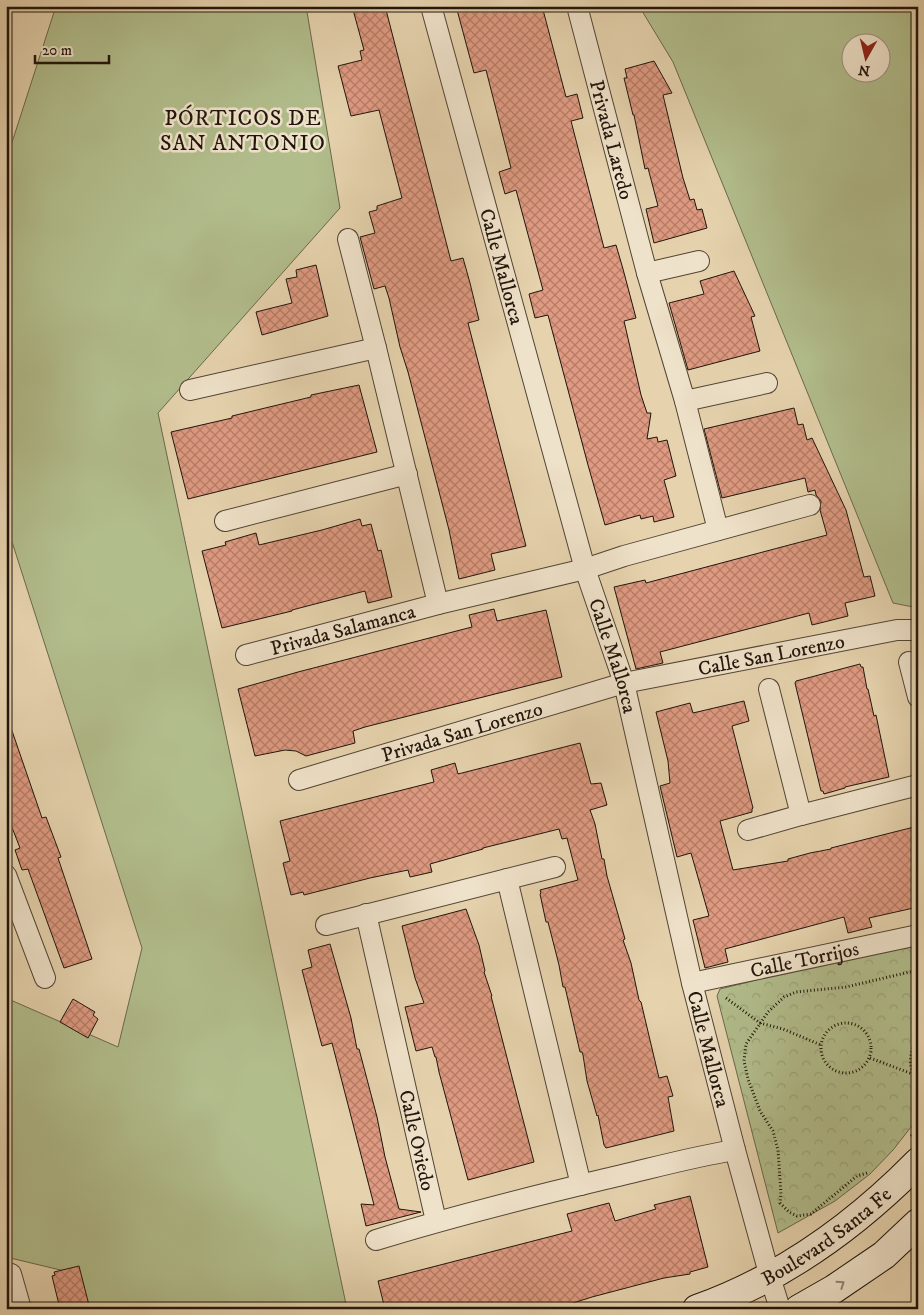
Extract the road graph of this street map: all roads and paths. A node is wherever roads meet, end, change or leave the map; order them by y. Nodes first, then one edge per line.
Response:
1 (431, 6) edge
2 (577, 6) edge
3 (348, 239) dead end
4 (698, 261) dead end
5 (647, 273) junction
6 (376, 348) junction
7 (767, 383) dead end
8 (190, 390) dead end
9 (684, 401) junction
10 (407, 474) junction
11 (810, 505) dead end
12 (226, 521) dead end
13 (718, 530) junction
14 (585, 569) junction
15 (438, 604) junction
16 (918, 630) edge
17 (246, 655) dead end
18 (909, 662) dead end
19 (624, 683) junction
20 (769, 689) dead end
21 (918, 697) edge
22 (299, 780) dead end
23 (918, 785) edge
24 (801, 815) junction
25 (748, 830) dead end
26 (555, 867) dead end
27 (507, 879) junction
28 (7, 881) edge
29 (366, 914) junction
30 (326, 925) dead end
31 (918, 935) edge
32 (918, 970) edge
33 (45, 978) dead end
34 (715, 978) junction
35 (692, 983) junction
36 (760, 1023) junction
37 (918, 1035) edge
38 (821, 1046) junction
39 (870, 1058) junction
40 (916, 1076) edge
41 (918, 1083) edge
42 (918, 1129) edge
43 (735, 1150) junction
44 (911, 1152) edge
45 (874, 1170) dead end
46 (580, 1185) junction
47 (436, 1222) junction
48 (918, 1224) edge
49 (376, 1240) dead end
50 (11, 1274) dead end
51 (770, 1277) junction
52 (21, 1309) edge
53 (697, 1309) edge
54 (780, 1309) edge
55 (799, 1309) edge

1 - 14 street, Calle Mallorca
2 - 5 street, Privada Laredo
3 - 6 street, Privada Salamanca
4 - 5 street
5 - 9 street, Privada Laredo
6 - 8 street
6 - 10 street, Privada Salamanca
7 - 9 street
9 - 13 street, Privada Laredo
10 - 12 street
10 - 15 street, Privada Salamanca
11 - 13 street
13 - 14 street
14 - 15 street, Privada Salamanca
14 - 19 street, Calle Mallorca
15 - 17 street, Privada Salamanca
16 - 19 street, Calle San Lorenzo
18 - 21 street
19 - 22 street, Privada San Lorenzo
19 - 35 street, Calle Mallorca
20 - 24 street
23 - 24 street
24 - 25 street
26 - 27 street
27 - 29 street
27 - 46 street
28 - 33 street
29 - 30 street
29 - 47 street, Calle Oviedo
31 - 34 street, Calle Torrijos
32 - 36 path
34 - 35 street, Calle Torrijos
34 - 36 path
35 - 43 street, Calle Mallorca
36 - 38 path
36 - 45 path
37 - 40 path
38 - 39 path
38 - 39 path
39 - 40 path
40 - 41 path
42 - 44 path
43 - 46 street
43 - 51 street, Calle Mallorca
44 - 51 street, Boulevard Santa Fe
46 - 47 street
47 - 49 street
55 -> 48 street
50 - 52 street
51 - 53 street, Boulevard Santa Fe
51 - 54 street, Calle Mallorca

